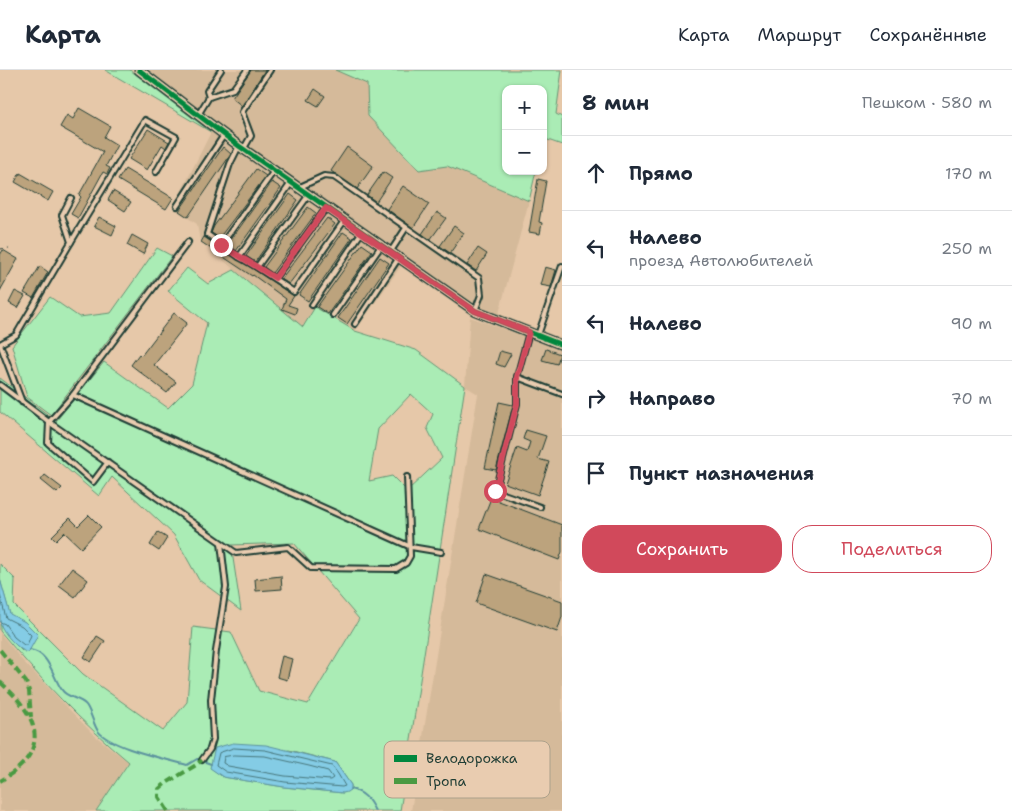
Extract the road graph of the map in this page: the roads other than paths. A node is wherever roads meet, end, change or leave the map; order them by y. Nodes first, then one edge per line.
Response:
1 (139, 70) edge
2 (221, 70) edge
3 (247, 70) edge
4 (270, 70) edge
5 (209, 98) junction
6 (198, 115) junction
7 (224, 135) junction
8 (241, 148) junction
9 (274, 171) junction
10 (156, 172) dead end
11 (294, 186) junction
12 (308, 196) junction
13 (71, 198) dead end
14 (177, 206) dead end
15 (326, 208) junction
16 (344, 220) junction
17 (406, 228) junction
18 (361, 233) junction
19 (71, 242) junction
20 (188, 242) dead end
21 (221, 245) junction
22 (380, 246) junction
23 (390, 253) junction
24 (239, 257) junction
25 (398, 259) junction
26 (562, 266) edge
27 (257, 267) junction
28 (275, 278) junction
29 (312, 305) dead end
30 (475, 311) junction
31 (334, 315) dead end
32 (355, 324) dead end
33 (529, 332) junction
34 (538, 335) junction
35 (0, 344) edge
36 (562, 345) edge
37 (517, 377) junction
38 (0, 385) edge
39 (562, 394) edge
40 (73, 395) junction
41 (22, 402) junction
42 (49, 422) junction
43 (108, 462) junction
44 (407, 477) dead end
45 (540, 508) dead end
46 (222, 543) junction
47 (411, 547) junction
48 (441, 552) dead end
49 (202, 760) dead end

1 - 6 street
2 - 5 lane
3 - 5 lane
4 - 8 lane
5 - 6 lane
6 - 7 street
7 - 8 street
7 - 14 lane
8 - 9 street
8 - 21 lane
9 - 11 street
9 - 21 lane
10 - 19 lane
11 - 12 street
11 - 17 lane
11 - 24 lane
12 - 15 street
12 - 27 lane
13 - 19 lane
15 - 16 street
15 - 28 lane
16 - 18 street
16 - 28 lane
17 - 23 lane
17 - 30 lane
18 - 22 street
18 - 29 lane
19 - 35 lane
20 - 40 lane
21 - 24 lane
22 - 23 street
22 - 31 lane
23 - 25 street
24 - 27 lane
25 - 30 street
25 - 32 lane
26 - 34 lane
27 - 28 lane
30 - 33 street
33 - 34 street
33 - 37 lane
34 - 36 street
35 - 41 lane
37 - 39 lane
37 - 45 lane
38 - 41 lane
40 - 42 lane
40 - 47 lane
41 - 42 lane
42 - 43 lane
42 - 43 lane
43 - 46 lane
44 - 47 lane
46 - 47 lane
46 - 49 lane
47 - 48 lane

